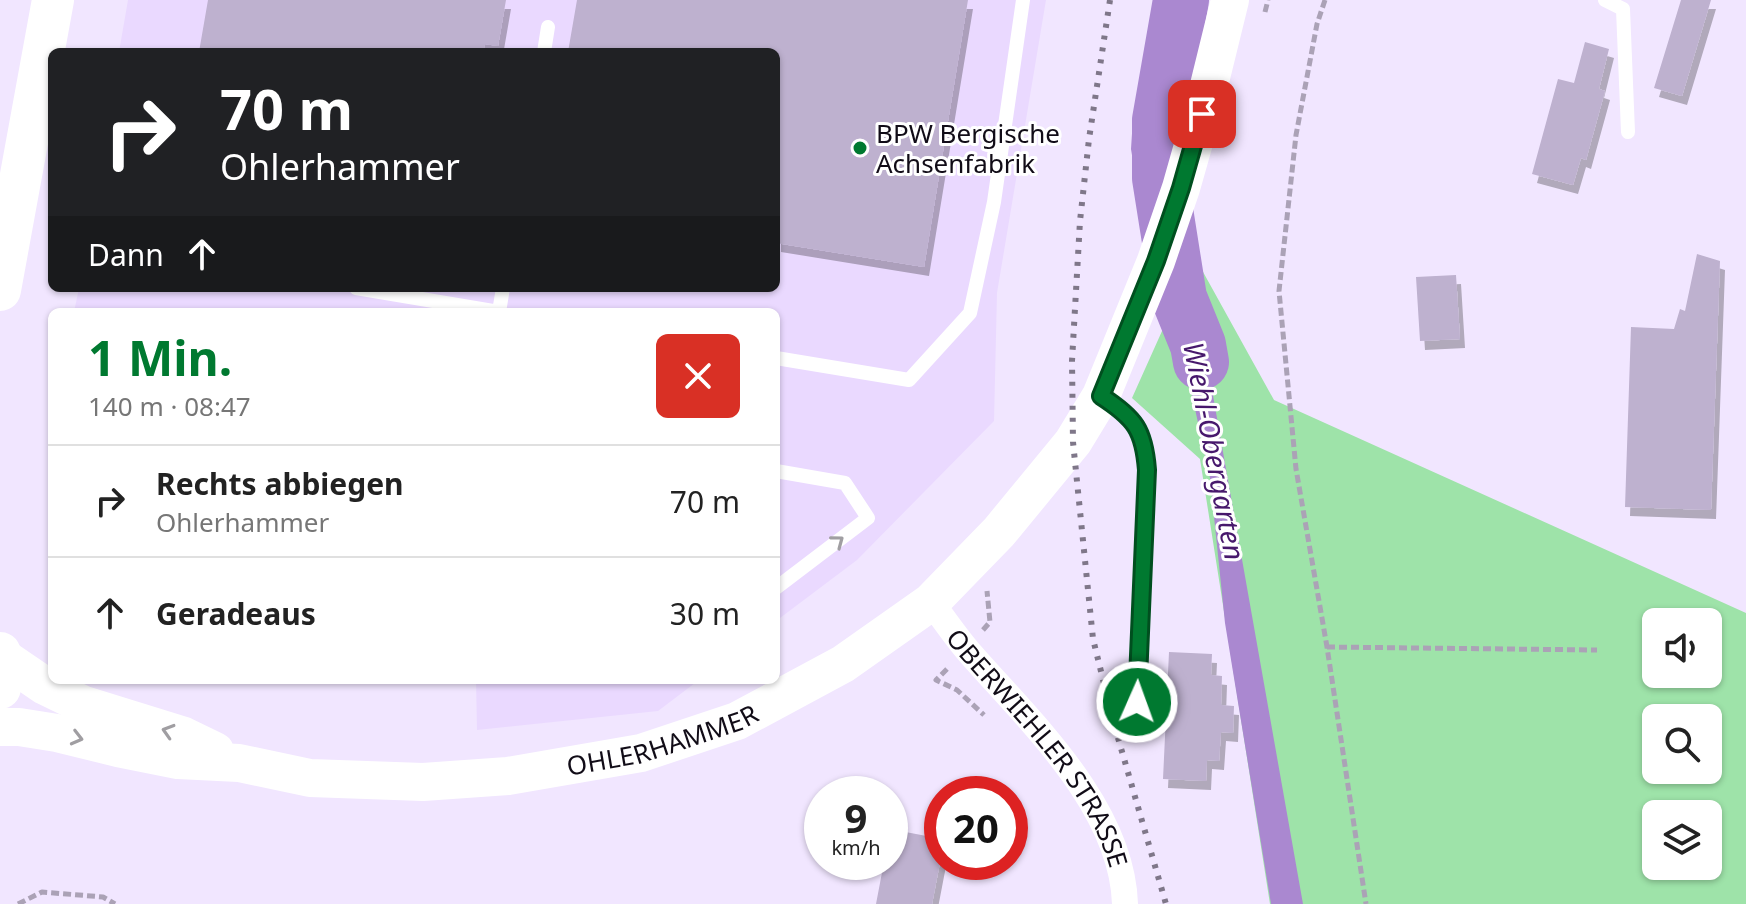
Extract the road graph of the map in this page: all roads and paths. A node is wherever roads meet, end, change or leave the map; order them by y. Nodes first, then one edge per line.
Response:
1 (53, 0) edge
2 (1023, 0) edge
3 (1230, 0) edge
4 (1325, 0) edge
5 (1605, 0) edge
6 (548, 27) dead end
7 (545, 48) edge
8 (1628, 132) dead end
9 (0, 290) edge
10 (380, 292) edge
11 (475, 308) edge
12 (780, 359) edge
13 (1101, 396) junction
14 (780, 472) edge
15 (780, 583) edge
16 (931, 602) junction
17 (1327, 647) junction
18 (1597, 650) dead end
19 (0, 654) edge
20 (936, 680) dead end
21 (0, 688) edge
22 (1137, 702) dead end
23 (991, 722) dead end
24 (0, 727) edge
25 (239, 763) junction
26 (18, 904) edge
27 (115, 904) edge
28 (1125, 904) edge
29 (1366, 904) edge

1 - 9 main road
2 - 12 lane
3 - 13 street, OHLERHAMMER
4 - 17 path
5 - 8 lane
6 - 7 lane
10 - 11 lane
13 - 16 street, OHLERHAMMER
13 - 22 lane
15 -> 14 lane
16 - 25 street, OHLERHAMMER
16 - 28 street, OBERWIEHLER STRASSE
17 - 18 path
17 - 29 path
19 - 21 main road
25 -> 19 street, OHLERHAMMER
20 - 23 path
24 -> 25 street, OHLERHAMMER
26 - 27 path

